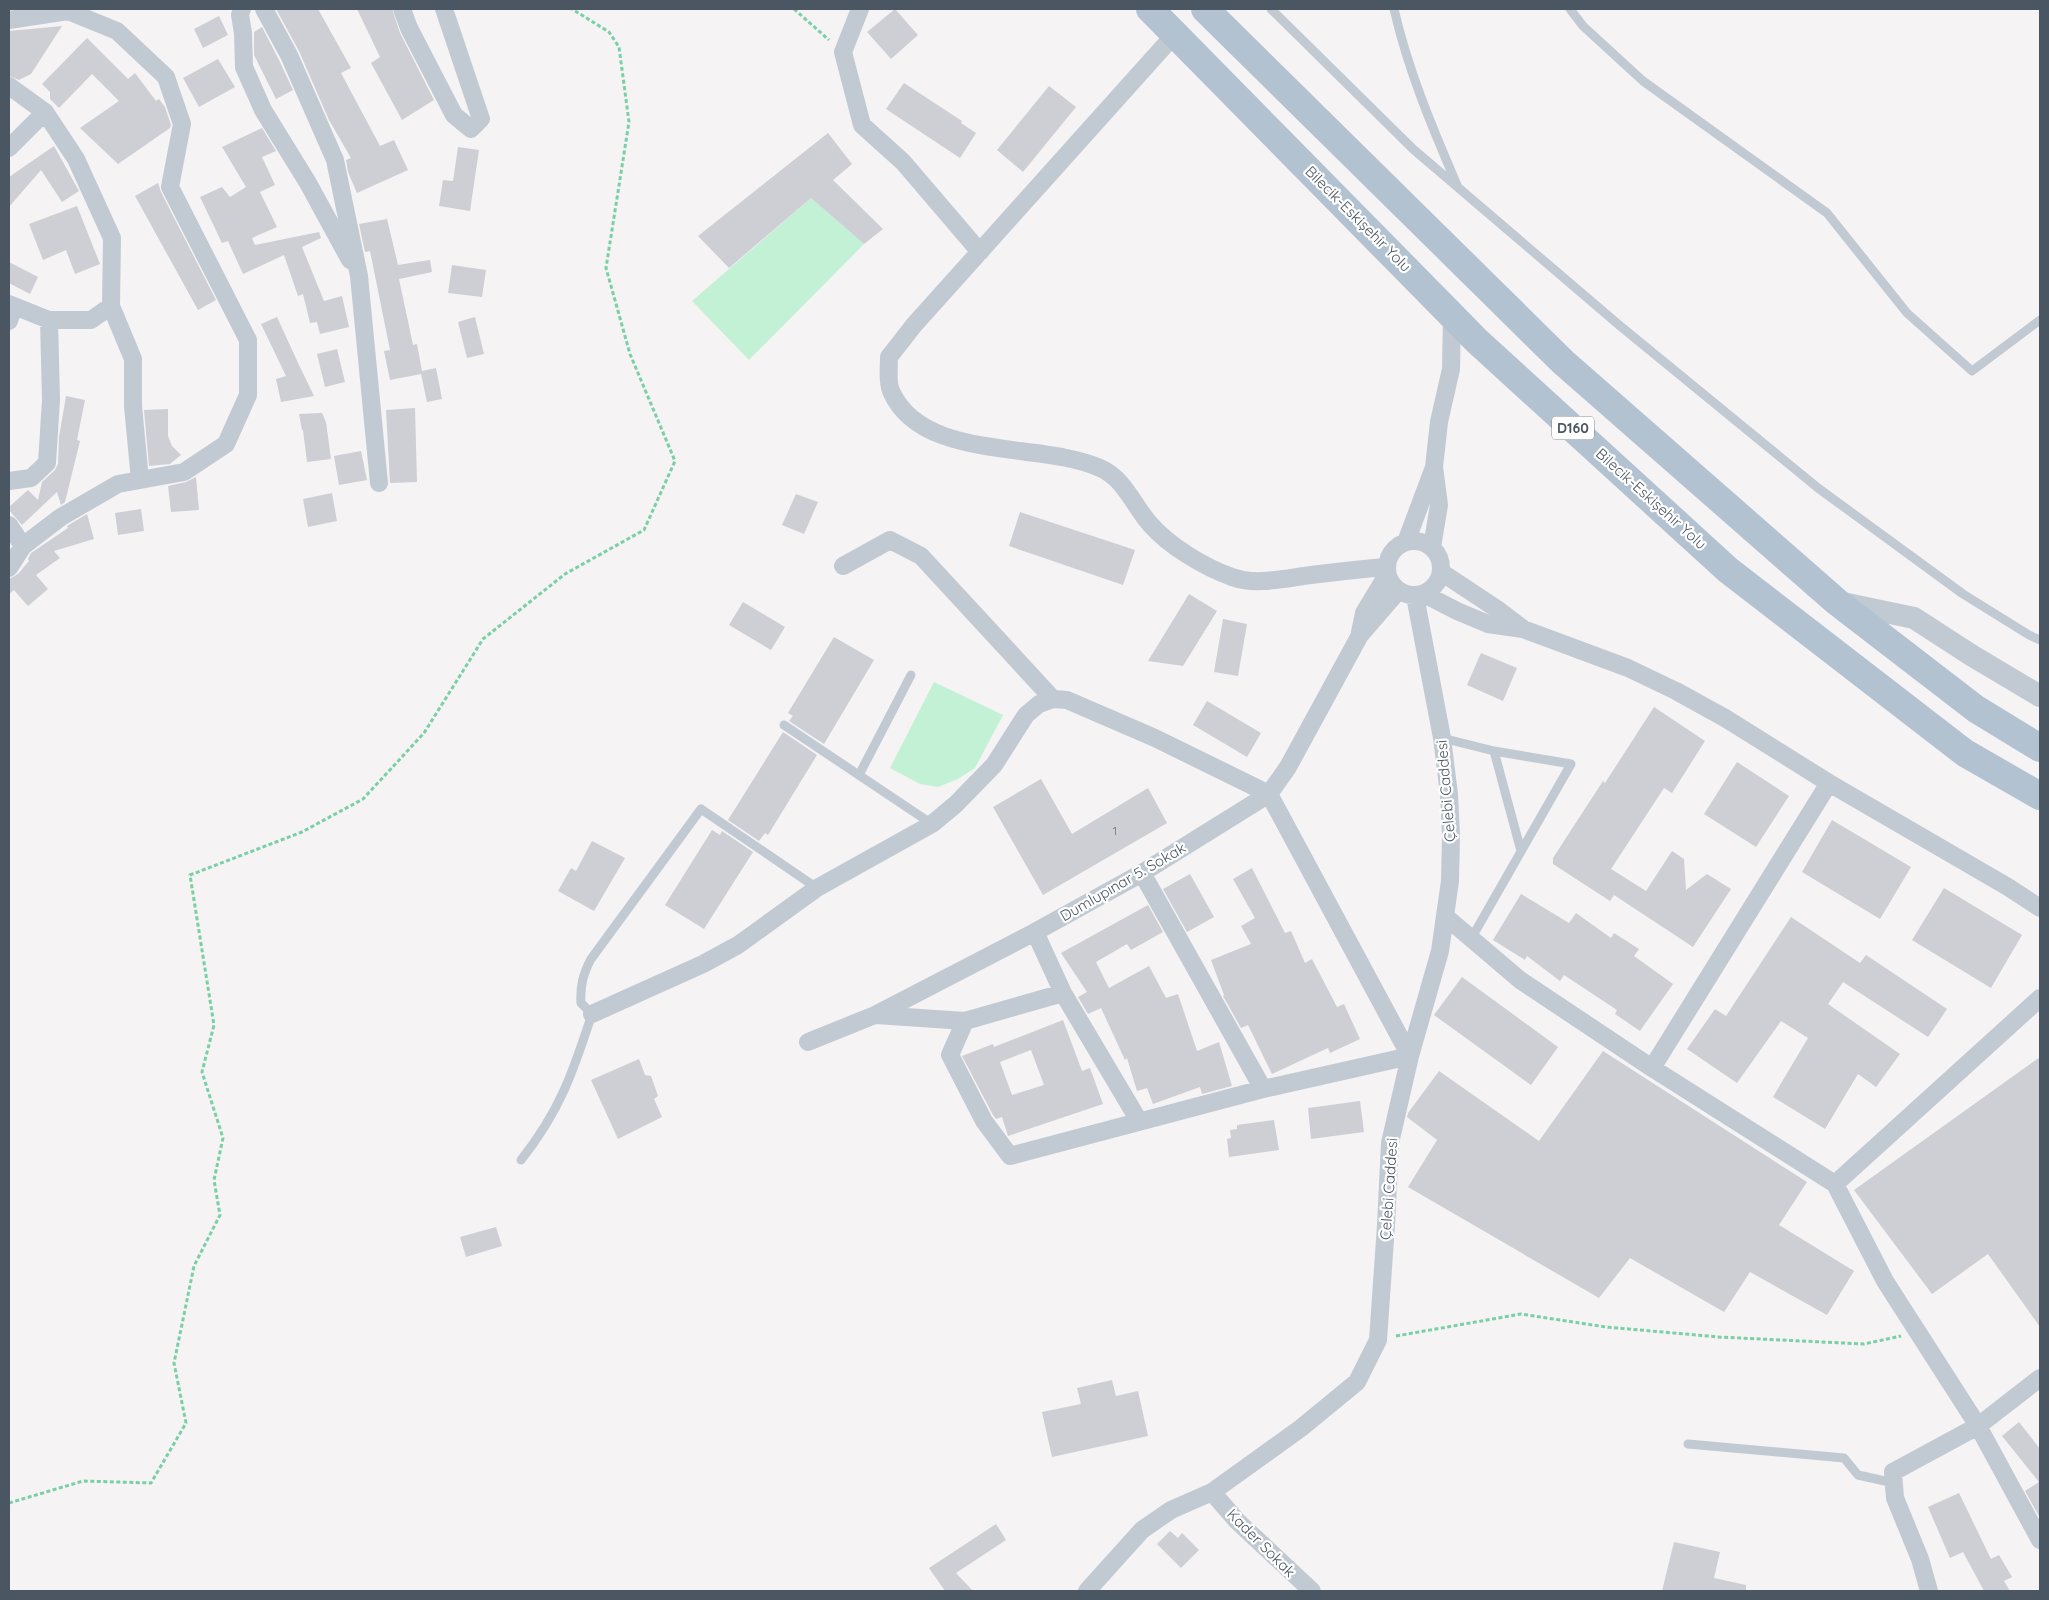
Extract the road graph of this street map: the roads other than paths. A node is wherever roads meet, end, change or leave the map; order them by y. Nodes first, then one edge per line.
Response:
1 (242, 9) edge
2 (264, 9) edge
3 (402, 9) edge
4 (444, 9) edge
5 (860, 9) edge
6 (1150, 9) edge
7 (1205, 9) edge
8 (1271, 9) edge
9 (1394, 9) edge
10 (1570, 9) edge
11 (33, 12) edge
12 (9, 20) edge
13 (1175, 34) junction
14 (9, 86) edge
15 (44, 112) junction
16 (9, 148) edge
17 (1458, 188) junction
18 (980, 252) junction
19 (359, 276) junction
20 (111, 306) junction
21 (10, 310) edge
22 (1452, 314) junction
23 (49, 320) junction
24 (2040, 320) edge
25 (1434, 467) junction
26 (140, 480) junction
27 (9, 481) edge
28 (379, 483) dead end
29 (9, 525) edge
30 (1406, 542) junction
31 (23, 546) junction
32 (1432, 547) junction
33 (843, 566) dead end
34 (9, 568) edge
35 (1386, 571) junction
36 (1441, 572) junction
37 (1398, 591) junction
38 (1419, 595) junction
39 (1838, 602) junction
40 (1523, 629) junction
41 (1360, 635) junction
42 (2040, 640) edge
43 (911, 675) dead end
44 (2040, 696) edge
45 (1053, 699) junction
46 (784, 725) dead end
47 (1442, 738) junction
48 (2040, 748) edge
49 (1494, 751) junction
50 (859, 775) junction
51 (1829, 783) junction
52 (1269, 794) junction
53 (2040, 796) edge
54 (932, 824) junction
55 (1521, 852) junction
56 (1142, 873) junction
57 (817, 888) junction
58 (2040, 908) edge
59 (1446, 917) junction
60 (1035, 932) junction
61 (1471, 939) junction
62 (1063, 993) junction
63 (2040, 998) edge
64 (592, 1014) junction
65 (875, 1015) junction
66 (965, 1021) junction
67 (808, 1042) dead end
68 (1410, 1056) junction
69 (1652, 1068) junction
70 (1263, 1089) junction
71 (1138, 1121) junction
72 (521, 1160) dead end
73 (1835, 1184) junction
74 (2040, 1378) edge
75 (1978, 1426) junction
76 (1688, 1444) dead end
77 (1894, 1483) junction
78 (1212, 1492) junction
79 (2040, 1540) edge
80 (1087, 1591) edge
81 (1312, 1591) edge
82 (1929, 1591) edge

1 - 19 street
2 - 19 street
3 - 4 street
5 - 18 street
6 - 13 main road, Bilecik-Eskişehir Yolu / D160
7 - 39 main road, D160
8 - 17 lane
9 - 17 lane
10 - 24 lane
11 - 12 street
11 - 26 street
13 - 18 street
13 - 22 main road, Bilecik-Eskişehir Yolu / D160
14 - 15 street
15 - 16 street
15 - 20 street
17 - 42 lane
18 - 35 street
19 - 28 street
20 - 23 street
20 - 26 street
21 - 23 street
22 - 25 street
22 - 53 main road, Bilecik-Eskişehir Yolu / D160
23 - 27 street
25 - 30 street
25 - 32 street
26 - 31 street
29 - 31 street
30 - 32 street
30 - 35 street
31 - 34 street
32 - 36 street
33 - 45 street
35 - 37 street
35 - 41 street, Dumlupınar 5. Sokak
36 - 38 street
36 - 40 street
37 - 38 street
37 - 41 street, Dumlupınar 5. Sokak
38 - 40 street
38 - 47 street, Çelebi Caddesi
39 - 44 street
39 - 48 main road, D160
40 - 51 street
41 - 52 street, Dumlupınar 5. Sokak
43 - 50 lane
45 - 52 street
45 - 54 street
46 - 50 lane
47 - 49 lane
47 - 59 street, Çelebi Caddesi
49 - 55 lane
49 - 55 lane
50 - 54 lane
51 - 58 street
51 - 69 street
52 - 56 street, Dumlupınar 5. Sokak
52 - 68 street
54 - 57 street
55 - 61 lane
56 - 60 street, Dumlupınar 5. Sokak
56 - 70 street
57 - 64 street
57 - 64 lane
59 - 61 street
59 - 68 street, Çelebi Caddesi
60 - 62 street
60 - 65 street, Dumlupınar 5. Sokak
61 - 69 street
62 - 66 street
62 - 71 street
63 - 73 street
64 - 72 lane
65 - 66 street
65 - 67 street, Dumlupınar 5. Sokak
66 - 71 street
68 - 70 street
68 - 78 street, Çelebi Caddesi
69 - 73 street
70 - 71 street
73 - 75 street
74 - 75 street
75 - 77 street
75 - 79 street
76 - 77 lane
77 - 82 street
78 - 80 street, Çelebi Caddesi
78 - 81 street, Kader Sokak

